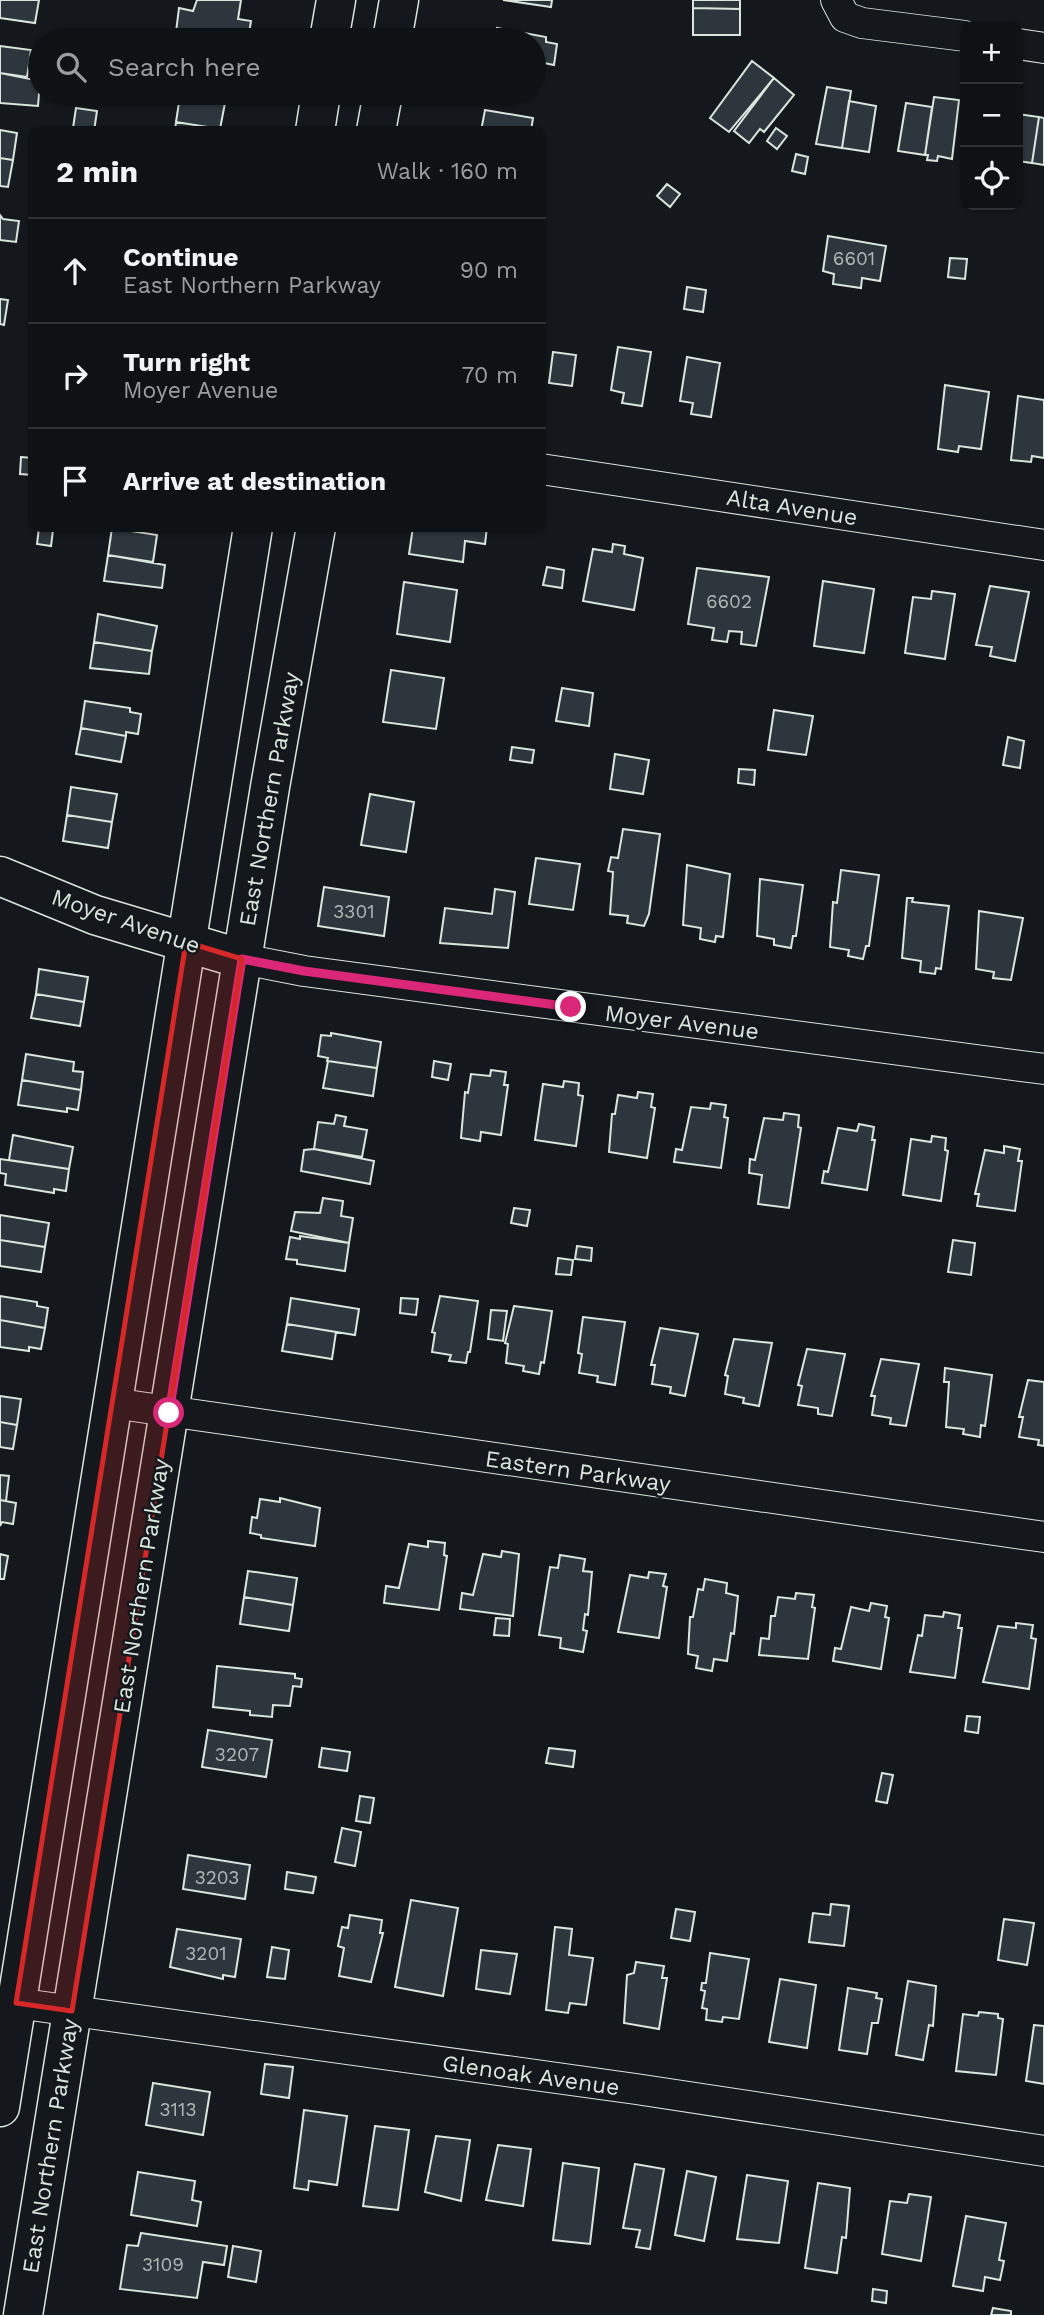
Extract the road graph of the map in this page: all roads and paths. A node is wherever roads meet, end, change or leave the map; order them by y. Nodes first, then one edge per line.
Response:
1 (336, 0) edge
2 (399, 0) edge
3 (837, 3) edge
4 (332, 28) edge
5 (394, 28) edge
6 (960, 35) edge
7 (1023, 45) edge
8 (1044, 48) edge
9 (319, 105) edge
10 (381, 105) edge
11 (316, 126) edge
12 (377, 126) edge
13 (546, 470) edge
14 (253, 532) edge
15 (315, 532) edge
16 (1044, 545) edge
17 (0, 876) edge
18 (186, 943) junction
19 (242, 959) junction
20 (1044, 1069) edge
21 (113, 1404) junction
22 (169, 1413) junction
23 (1044, 1537) edge
24 (16, 2003) junction
25 (72, 2011) junction
26 (0, 2107) edge
27 (1044, 2151) edge
28 (23, 2315) edge

1 - 4 main road
2 - 5 main road
3 - 6 street
7 - 8 street
9 - 11 main road
10 - 12 main road
13 - 16 street, Alta Avenue
14 - 18 main road
15 - 19 main road, East Northern Parkway
17 - 18 main road, Moyer Avenue
18 - 19 main road, Moyer Avenue
18 - 21 main road
19 - 20 street, Moyer Avenue
19 - 22 main road, East Northern Parkway
21 - 22 street, Eastern Parkway
21 - 24 main road
22 - 23 street, Eastern Parkway
22 - 25 main road, East Northern Parkway
24 - 25 street, Glenoak Avenue
24 - 26 main road
25 - 27 street, Glenoak Avenue
25 - 28 main road, East Northern Parkway

